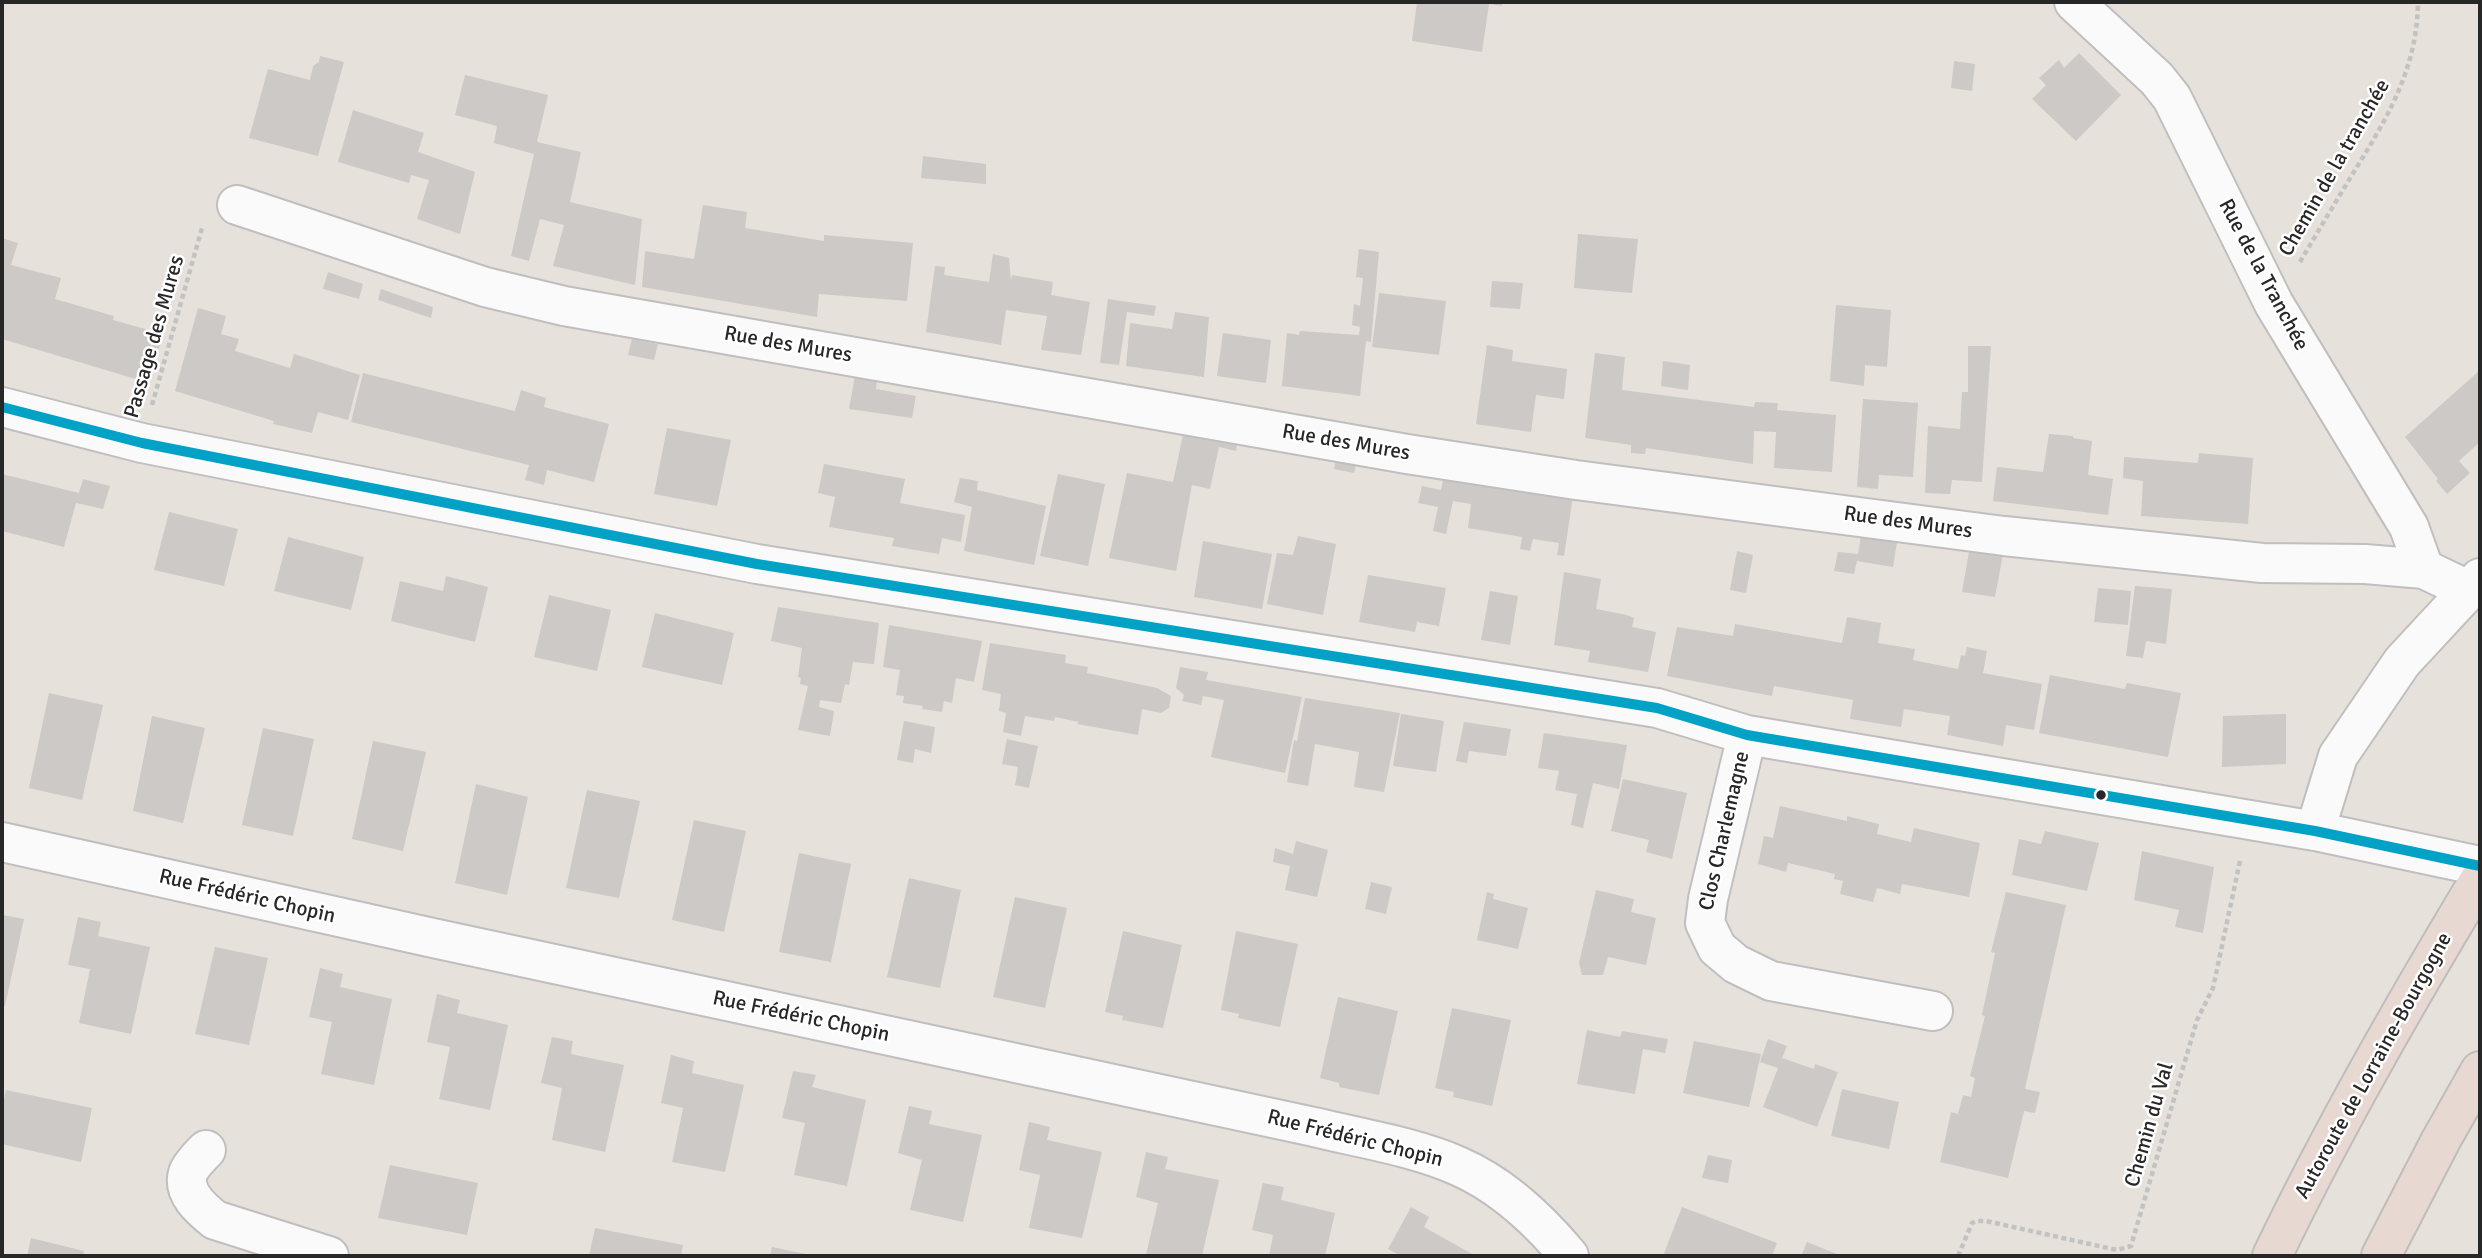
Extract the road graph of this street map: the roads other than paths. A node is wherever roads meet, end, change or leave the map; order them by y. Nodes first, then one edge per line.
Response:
1 (2074, 2) edge
2 (237, 205) dead end
3 (2, 407) edge
4 (2424, 569) junction
5 (2475, 584) edge
6 (1747, 735) junction
7 (2315, 831) junction
8 (2, 842) edge
9 (2480, 866) edge
10 (2480, 879) edge
11 (1933, 1011) dead end
12 (2480, 1071) edge
13 (206, 1150) dead end
14 (329, 1256) edge
15 (1569, 1256) edge
16 (2272, 1256) edge
17 (2381, 1256) edge

1 - 4 street, Rue de la Tranchée
2 - 4 street, Rue des Mures
3 - 6 street
4 - 5 street, Rue des Mures
5 - 7 street
6 - 7 street
6 - 11 street, Clos Charlemagne
7 - 9 street
8 - 15 street, Rue Frédéric Chopin
10 - 16 highway, Autoroute de Lorraine-Bourgogne
12 - 17 highway
13 - 14 street

